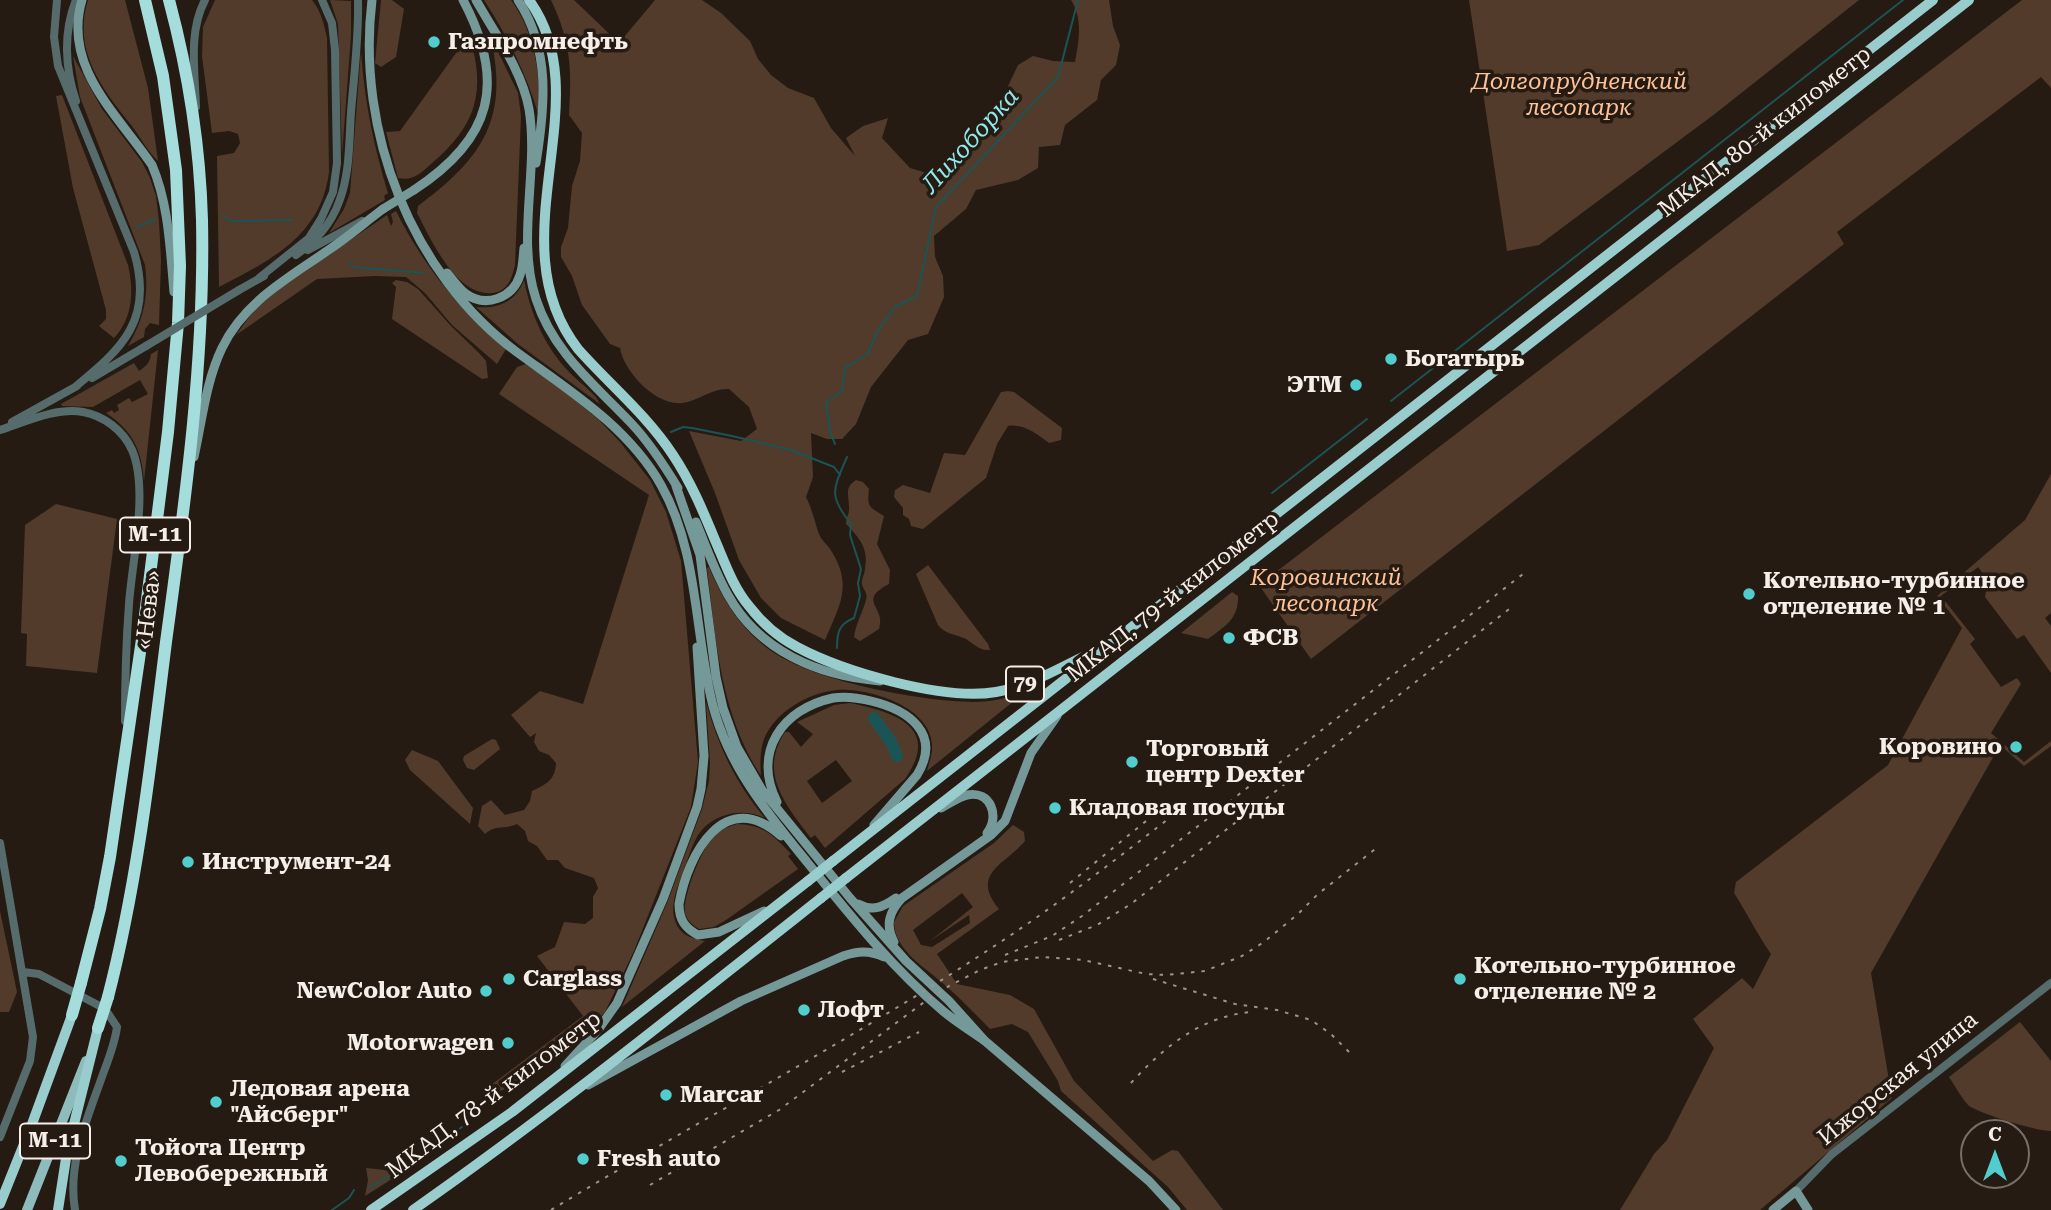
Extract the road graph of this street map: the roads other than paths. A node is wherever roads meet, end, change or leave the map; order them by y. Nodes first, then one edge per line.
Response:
1 (57, 0) edge
2 (76, 0) edge
3 (82, 0) edge
4 (145, 0) edge
5 (169, 0) edge
6 (205, 0) edge
7 (322, 0) edge
8 (358, 0) edge
9 (372, 0) edge
10 (463, 0) edge
11 (475, 0) edge
12 (518, 0) edge
13 (529, 0) edge
14 (1933, 0) edge
15 (1969, 0) edge
16 (94, 153) junction
17 (199, 168) junction
18 (531, 195) junction
19 (382, 210) junction
20 (528, 220) junction
21 (425, 248) junction
22 (288, 261) junction
23 (259, 278) junction
24 (1574, 280) joint
25 (1588, 298) joint
26 (178, 323) junction
27 (75, 387) junction
28 (0, 429) edge
29 (676, 486) junction
30 (184, 508) junction
31 (696, 614) junction
32 (1108, 645) junction
33 (905, 684) junction
34 (1062, 710) junction
35 (125, 746) junction
36 (933, 811) junction
37 (784, 816) junction
38 (866, 835) junction
39 (0, 843) edge
40 (797, 850) junction
41 (850, 898) junction
42 (772, 908) junction
43 (784, 928) joint
44 (906, 961) junction
45 (892, 962) junction
46 (23, 972) junction
47 (2051, 983) edge
48 (72, 1015) joint
49 (98, 1028) junction
50 (985, 1041) junction
51 (551, 1082) junction
52 (568, 1097) junction
53 (0, 1137) edge
54 (9, 1181) junction
55 (1796, 1191) junction
56 (0, 1198) edge
57 (0, 1204) edge
58 (27, 1210) edge
59 (58, 1210) edge
60 (75, 1210) edge
61 (371, 1210) edge
62 (413, 1210) edge
63 (1176, 1210) edge
64 (1773, 1210) edge
65 (1808, 1210) edge

1 - 16 street
2 - 16 street
3 - 26 main road
4 - 26 highway, «Нева» / М-11
5 - 17 highway, «Нева» / М-11
6 - 17 street
7 - 23 street
8 - 22 street
9 - 21 main road
10 - 19 main road, bridge
11 - 18 main road
12 - 18 main road
13 - 33 highway
14 - 24 highway, МКАД, 80-й километр
15 - 25 highway, МКАД, 80-й километр
16 - 27 street
17 - 30 highway, «Нева» / М-11
18 - 20 main road
19 - 22 street
19 - 30 main road
20 - 21 main road
20 - 29 main road
21 - 31 main road
22 - 23 street
23 - 27 street, bridge
24 - 32 highway, МКАД, 79-й километр
25 - 34 highway, МКАД, 79-й километр
26 - 35 highway, «Нева» / М-11
27 - 28 street
28 - 35 street
29 - 33 main road
29 - 37 main road
30 - 49 highway, «Нева» / М-11, bridge
31 - 40 main road
31 - 51 main road
32 - 33 highway, 79
32 - 38 highway, МКАД, 79-й километр
34 - 36 highway, МКАД, 79-й километр
34 - 44 main road
35 - 48 highway, «Нева» / М-11, bridge
36 - 41 main road
36 - 43 highway, МКАД, 79-й километр, bridge
37 - 38 main road
37 - 41 main road
38 - 42 highway, МКАД, 79-й километр, bridge
39 - 46 street
40 - 42 main road
40 - 45 main road
41 - 44 main road
42 - 51 highway, МКАД, 78-й километр
43 - 52 highway, МКАД, 78-й километр
44 - 50 main road
45 - 50 main road
45 - 52 main road
46 - 53 street, М-11
46 - 60 street, М-11
47 - 55 street, Ижорская улица
48 - 54 highway, «Нева» / М-11
49 - 58 main road, «Нева» / М-11
49 - 59 highway, М-11
50 - 63 main road
51 - 61 highway, МКАД, 78-й километр
52 - 62 highway, МКАД, 78-й километр
54 - 56 highway, М-11
54 - 57 highway, «Нева» / М-11
55 - 64 main road, Ижорская улица
55 - 65 main road

